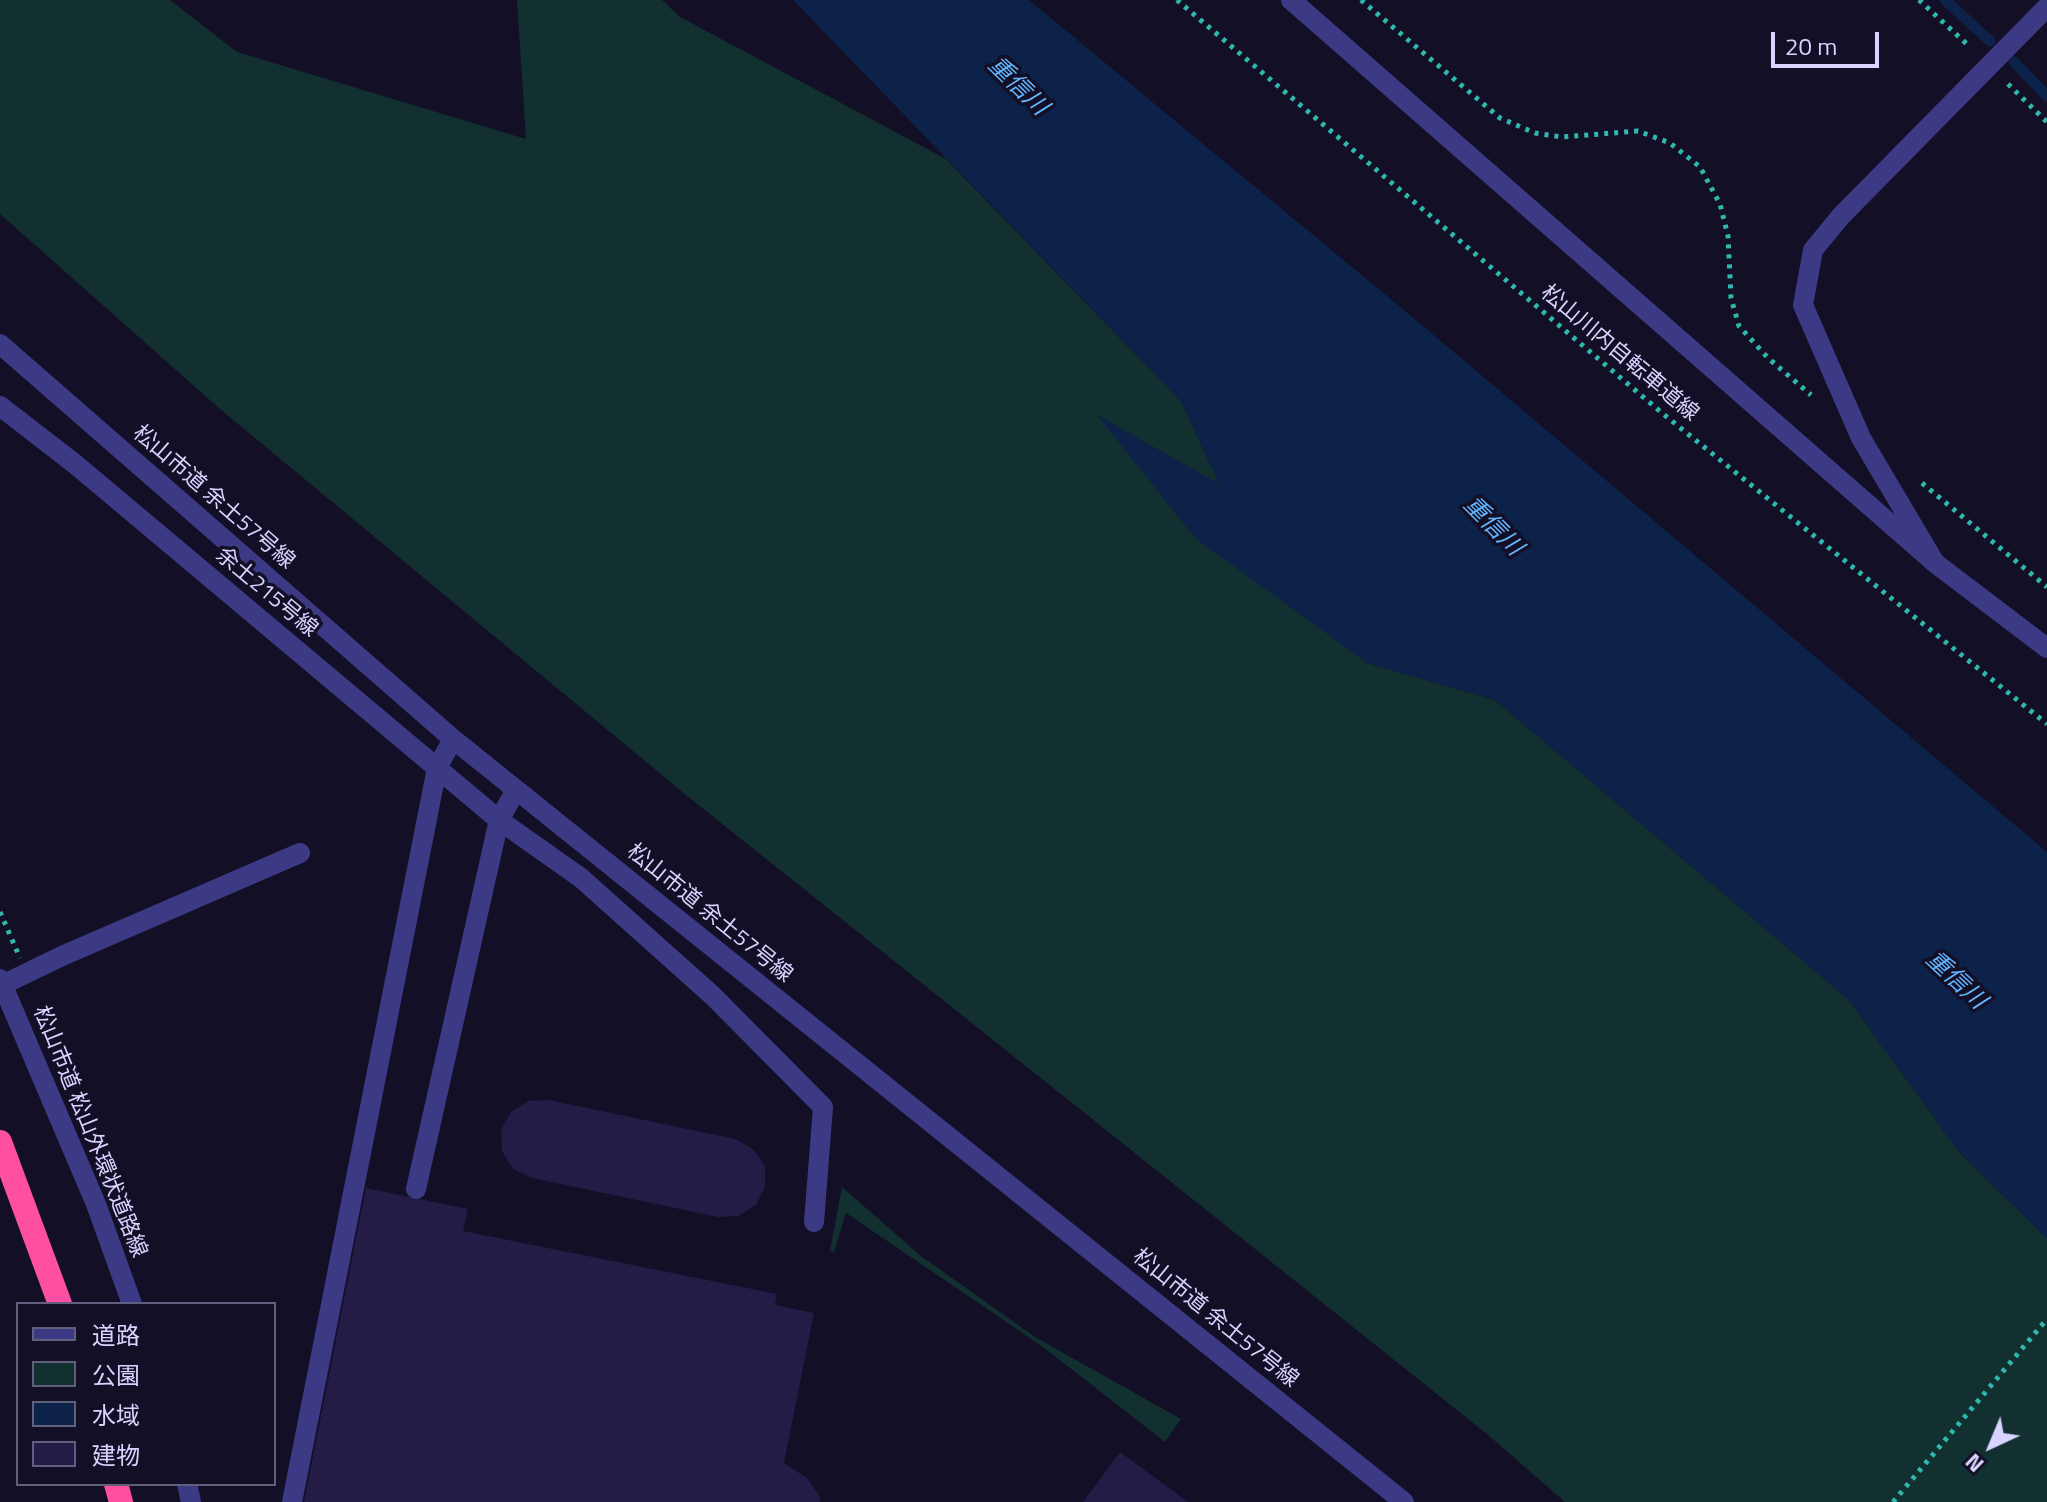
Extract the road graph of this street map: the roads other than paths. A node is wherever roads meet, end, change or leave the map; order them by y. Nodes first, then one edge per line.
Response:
1 (1291, 0) edge
2 (2047, 7) edge
3 (0, 344) edge
4 (0, 406) edge
5 (1935, 563) junction
6 (2047, 648) edge
7 (453, 739) junction
8 (437, 768) junction
9 (516, 790) junction
10 (499, 820) junction
11 (300, 853) dead end
12 (0, 979) edge
13 (0, 986) edge
14 (0, 1142) edge
15 (416, 1189) dead end
16 (814, 1222) dead end
17 (59, 1302) edge
18 (131, 1302) edge
19 (292, 1502) edge
20 (1404, 1502) edge

1 - 5 street
2 - 5 street
3 - 7 street, 松山市道 余土57号線
4 - 8 street, 余土215号線
5 - 6 street
7 - 8 street
7 - 9 street, 松山市道 余土57号線
8 - 10 street, 余土215号線
8 - 19 street
9 - 10 street
9 - 20 street, 松山市道 余土57号線
10 - 15 street
10 - 16 street, 余土215号線
11 - 13 street
12 - 18 street, 松山市道 松山外環状道路線, bridge
14 - 17 highway

